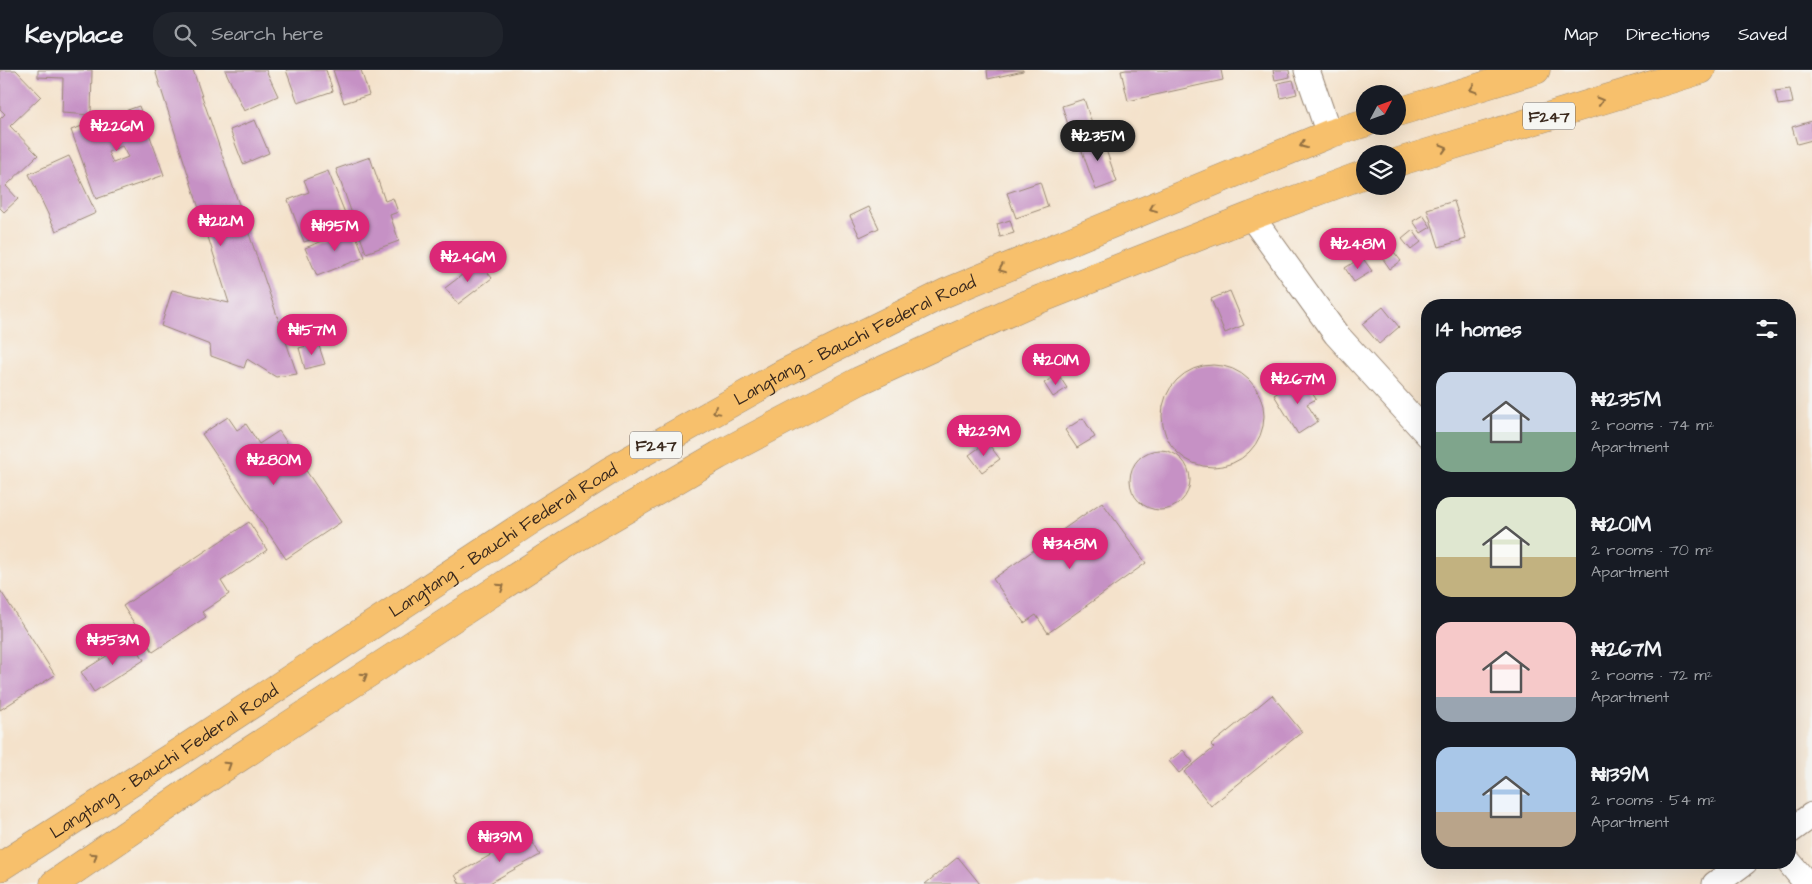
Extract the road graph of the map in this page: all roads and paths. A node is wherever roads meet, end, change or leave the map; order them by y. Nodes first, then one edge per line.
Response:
1 (1307, 70) edge
2 (1536, 70) edge
3 (1701, 70) edge
4 (1406, 110) edge
5 (1356, 125) edge
6 (1329, 134) junction
7 (1406, 160) edge
8 (1356, 177) edge
9 (1251, 216) junction
10 (1421, 428) edge
11 (1812, 816) edge
12 (1796, 827) edge
13 (0, 868) edge
14 (1735, 869) edge
15 (1795, 869) edge
16 (54, 884) edge
17 (1715, 884) edge
18 (1807, 884) edge

1 - 6 street
2 -> 4 main road
7 -> 3 main road, F247
5 - 6 main road, Langtang - Bauchi Federal Road / F247
6 -> 13 main road, Langtang - Bauchi Federal Road / F247
8 - 9 main road, F247
9 - 10 street
16 -> 9 main road, F247
11 - 12 street
14 - 17 street
15 - 18 street

